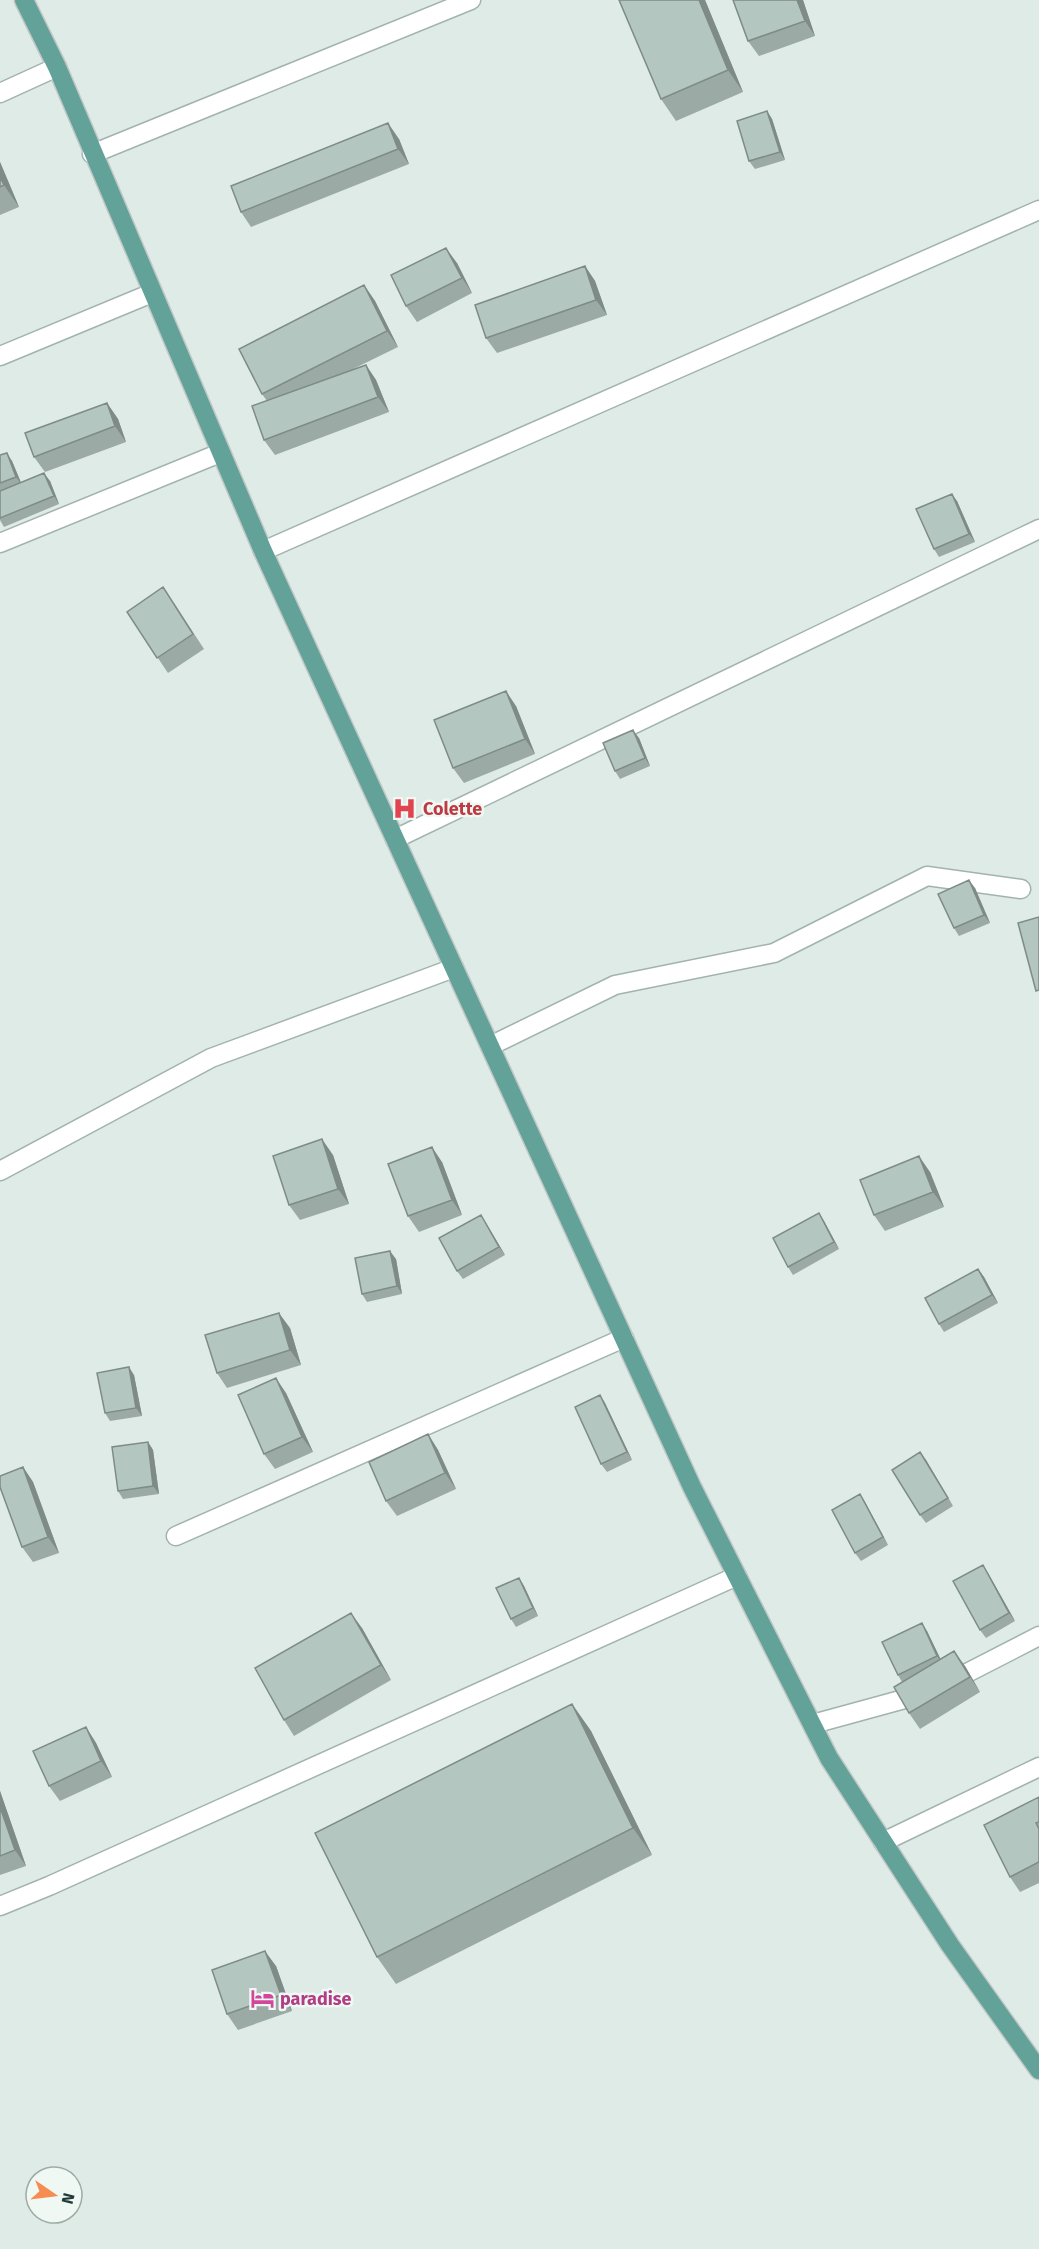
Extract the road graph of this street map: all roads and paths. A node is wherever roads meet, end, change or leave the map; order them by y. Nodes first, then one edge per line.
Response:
1 (24, 0) edge
2 (471, 0) edge
3 (57, 67) junction
4 (0, 93) edge
5 (92, 153) junction
6 (1039, 210) edge
7 (152, 293) junction
8 (0, 356) edge
9 (220, 453) junction
10 (1039, 529) edge
11 (0, 543) edge
12 (263, 551) junction
13 (395, 839) junction
14 (1021, 889) dead end
15 (454, 968) junction
16 (490, 1046) junction
17 (0, 1171) edge
18 (624, 1338) junction
19 (176, 1536) dead end
20 (737, 1576) junction
21 (1039, 1636) edge
22 (813, 1724) junction
23 (1039, 1767) edge
24 (883, 1842) junction
25 (0, 1906) edge
26 (1039, 2070) edge

1 - 3 main road
2 - 5 street
3 - 4 street
3 - 5 main road
5 - 7 main road
6 - 12 street
7 - 8 street
7 - 9 main road
9 - 11 street
9 - 12 main road
10 - 13 street
12 - 13 main road
13 - 15 main road
14 - 16 street
15 - 16 main road
15 - 17 street
16 - 18 main road
18 - 19 street
18 - 20 main road
20 - 22 main road
20 - 25 street
21 - 22 street
22 - 24 main road
23 - 24 street
24 - 26 main road

